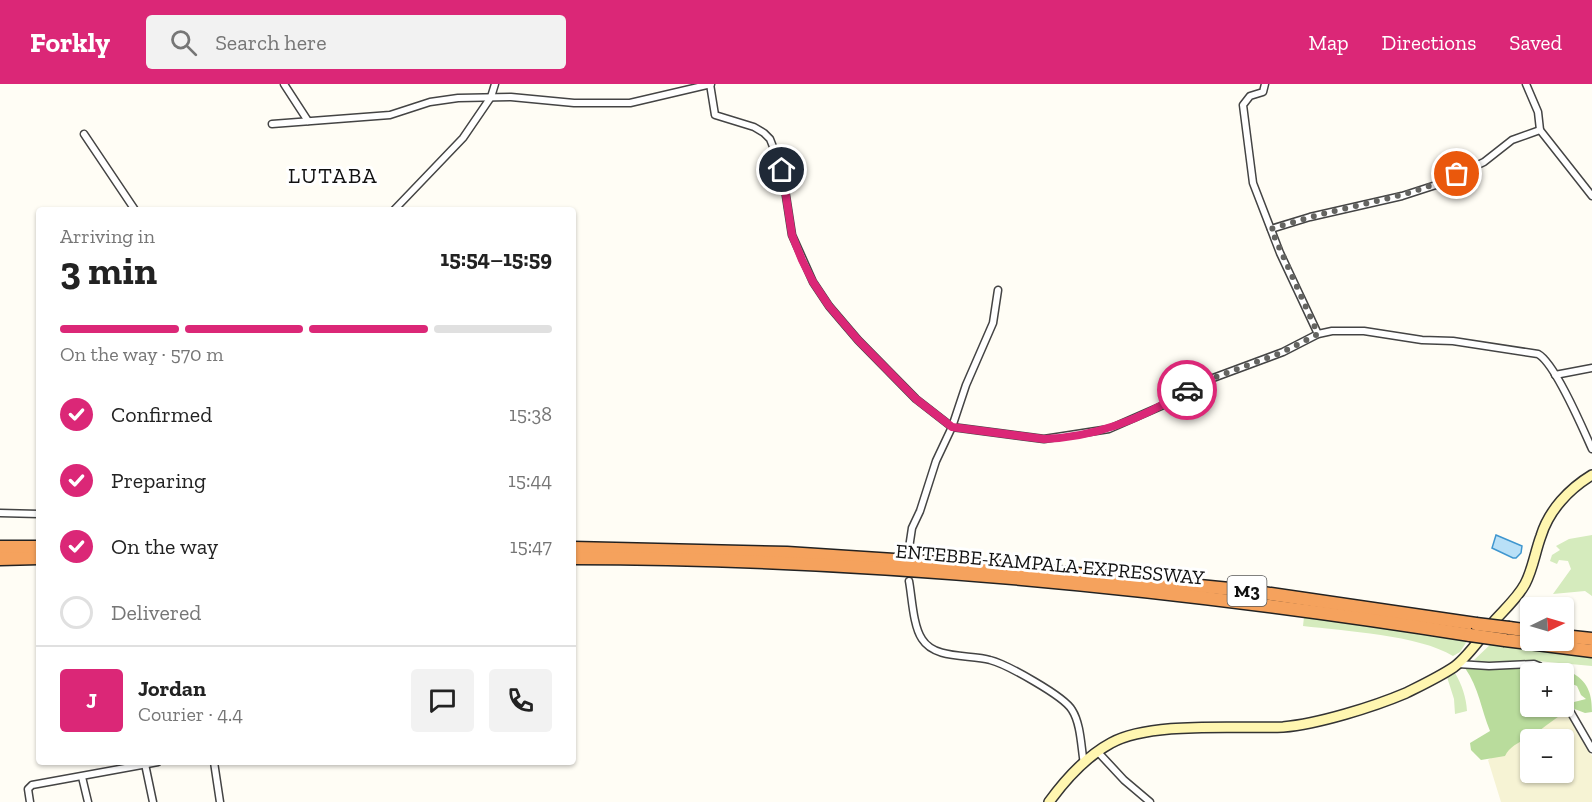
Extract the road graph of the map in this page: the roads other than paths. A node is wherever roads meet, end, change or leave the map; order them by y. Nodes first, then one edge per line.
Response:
1 (284, 84) edge
2 (495, 84) edge
3 (711, 84) edge
4 (1265, 84) edge
5 (1526, 84) edge
6 (492, 97) junction
7 (308, 121) junction
8 (272, 124) dead end
9 (1540, 130) junction
10 (84, 134) dead end
11 (1592, 196) edge
12 (133, 207) edge
13 (397, 207) edge
14 (1271, 229) junction
15 (998, 290) dead end
16 (1318, 334) junction
17 (1592, 368) edge
18 (1555, 375) junction
19 (952, 427) junction
20 (1592, 449) edge
21 (1592, 475) edge
22 (0, 512) edge
23 (36, 514) edge
24 (0, 547) edge
25 (36, 547) edge
26 (576, 548) edge
27 (909, 548) dead end
28 (36, 558) edge
29 (576, 558) edge
30 (0, 559) edge
31 (909, 581) dead end
32 (1520, 632) edge
33 (1507, 634) junction
34 (1574, 637) edge
35 (1592, 639) edge
36 (1592, 651) edge
37 (1458, 664) junction
38 (1520, 665) edge
39 (1573, 717) edge
40 (1592, 749) edge
41 (1097, 751) junction
42 (1084, 764) junction
43 (140, 765) edge
44 (145, 765) edge
45 (214, 765) edge
46 (82, 777) junction
47 (30, 802) edge
48 (88, 802) edge
49 (153, 802) edge
50 (220, 802) edge
51 (1049, 802) edge
52 (1150, 802) edge

1 - 7 street
2 - 6 street
3 - 6 street
3 - 19 street
4 - 14 street
5 - 9 street
6 - 7 street
6 - 13 street
7 - 8 street
9 - 11 street
9 - 14 street
10 - 12 street
14 - 16 street
15 - 19 street
16 - 18 street
16 - 19 street
17 - 18 street
18 - 20 street
19 - 27 street
21 - 37 main road
22 - 23 street
24 - 25 highway
26 - 33 highway, ENTEBBE-KAMPALA EXPRESSWAY / M3, bridge
28 - 30 highway
29 - 33 highway, ENTEBBE-KAMPALA EXPRESSWAY / M3, bridge
31 - 42 street
32 - 33 highway, ENTEBBE-KAMPALA EXPRESSWAY / M3
33 - 36 highway, ENTEBBE-KAMPALA EXPRESSWAY / M3
34 - 35 highway
37 - 38 street
37 - 41 main road
39 - 40 street
41 - 42 main road
41 - 52 street
42 - 51 main road
43 - 46 street
44 - 49 street
45 - 50 street
46 - 47 street
46 - 48 street

